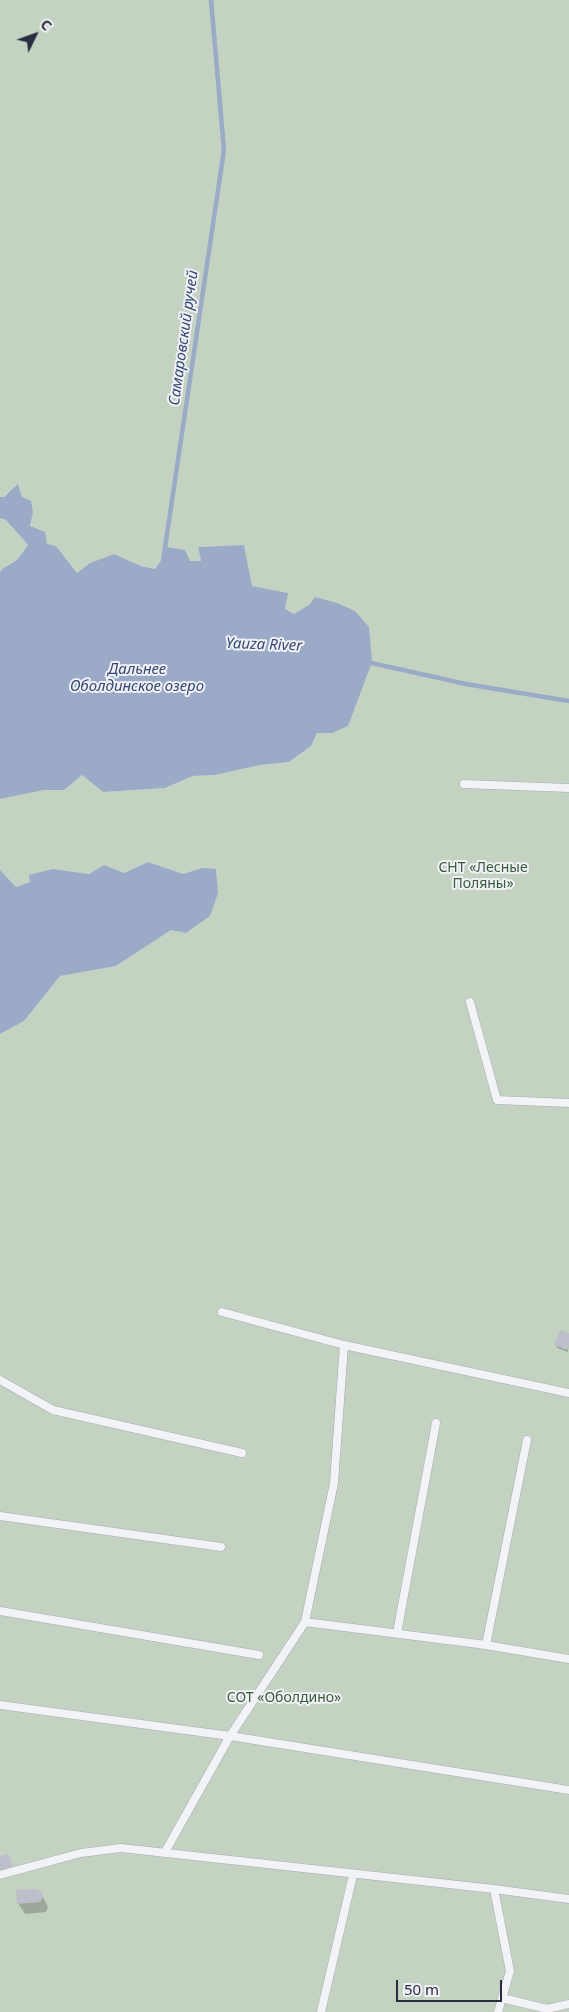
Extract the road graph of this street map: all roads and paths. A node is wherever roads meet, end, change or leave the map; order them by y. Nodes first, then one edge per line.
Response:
1 (464, 784) dead end
2 (569, 788) edge
3 (470, 1002) dead end
4 (569, 1103) edge
5 (222, 1312) dead end
6 (344, 1345) junction
7 (0, 1380) edge
8 (569, 1392) edge
9 (436, 1422) dead end
10 (526, 1440) dead end
11 (242, 1453) dead end
12 (0, 1516) edge
13 (221, 1547) dead end
14 (0, 1611) edge
15 (305, 1622) junction
16 (397, 1633) junction
17 (486, 1645) junction
18 (260, 1655) dead end
19 (569, 1659) edge
20 (0, 1705) edge
21 (230, 1736) junction
22 (569, 1790) edge
23 (165, 1852) junction
24 (0, 1875) edge
25 (353, 1875) junction
26 (494, 1889) junction
27 (569, 1899) edge
28 (502, 1998) junction
29 (569, 2004) edge
30 (320, 2012) edge
31 (498, 2012) edge

1 - 2 lane
3 - 4 lane
5 - 6 lane
6 - 8 lane
6 - 15 lane
7 - 11 lane
9 - 16 lane
10 - 17 lane
12 - 13 lane
14 - 18 lane
15 - 16 lane
15 - 21 lane
16 - 17 lane
17 - 19 lane
20 - 21 lane
21 - 22 lane
21 - 23 lane
23 - 24 lane
23 - 25 lane
25 - 26 lane
25 - 30 lane
26 - 27 lane
26 - 28 lane
28 - 29 lane
28 - 31 lane

